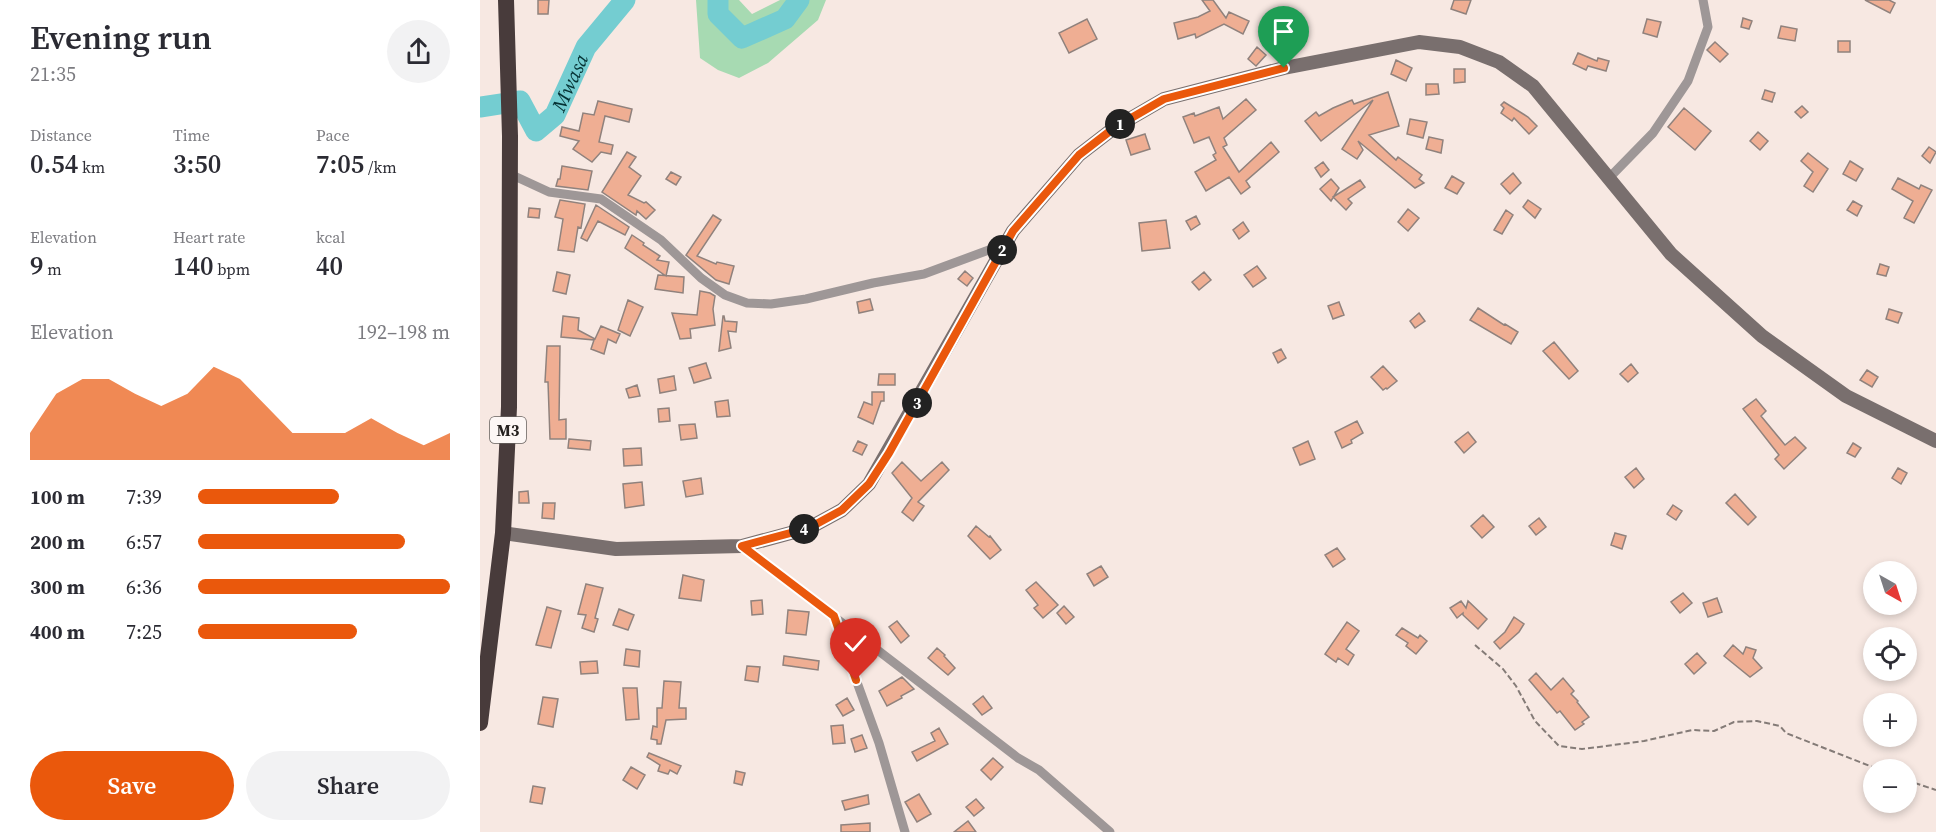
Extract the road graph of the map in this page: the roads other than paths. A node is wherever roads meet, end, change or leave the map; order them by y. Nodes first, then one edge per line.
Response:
1 (506, 0) edge
2 (1703, 0) edge
3 (510, 174) junction
4 (1609, 178) junction
5 (1005, 244) junction
6 (1936, 441) edge
7 (503, 533) junction
8 (742, 546) junction
9 (834, 616) junction
10 (480, 723) edge
11 (905, 832) edge
12 (1110, 832) edge

1 - 3 highway, M3
2 - 4 street
3 - 5 street
3 - 7 highway, M3
4 - 5 street
4 - 6 street
5 - 8 street
7 - 8 street
7 - 10 highway, M3
8 - 9 street
9 - 11 street
9 - 12 street

